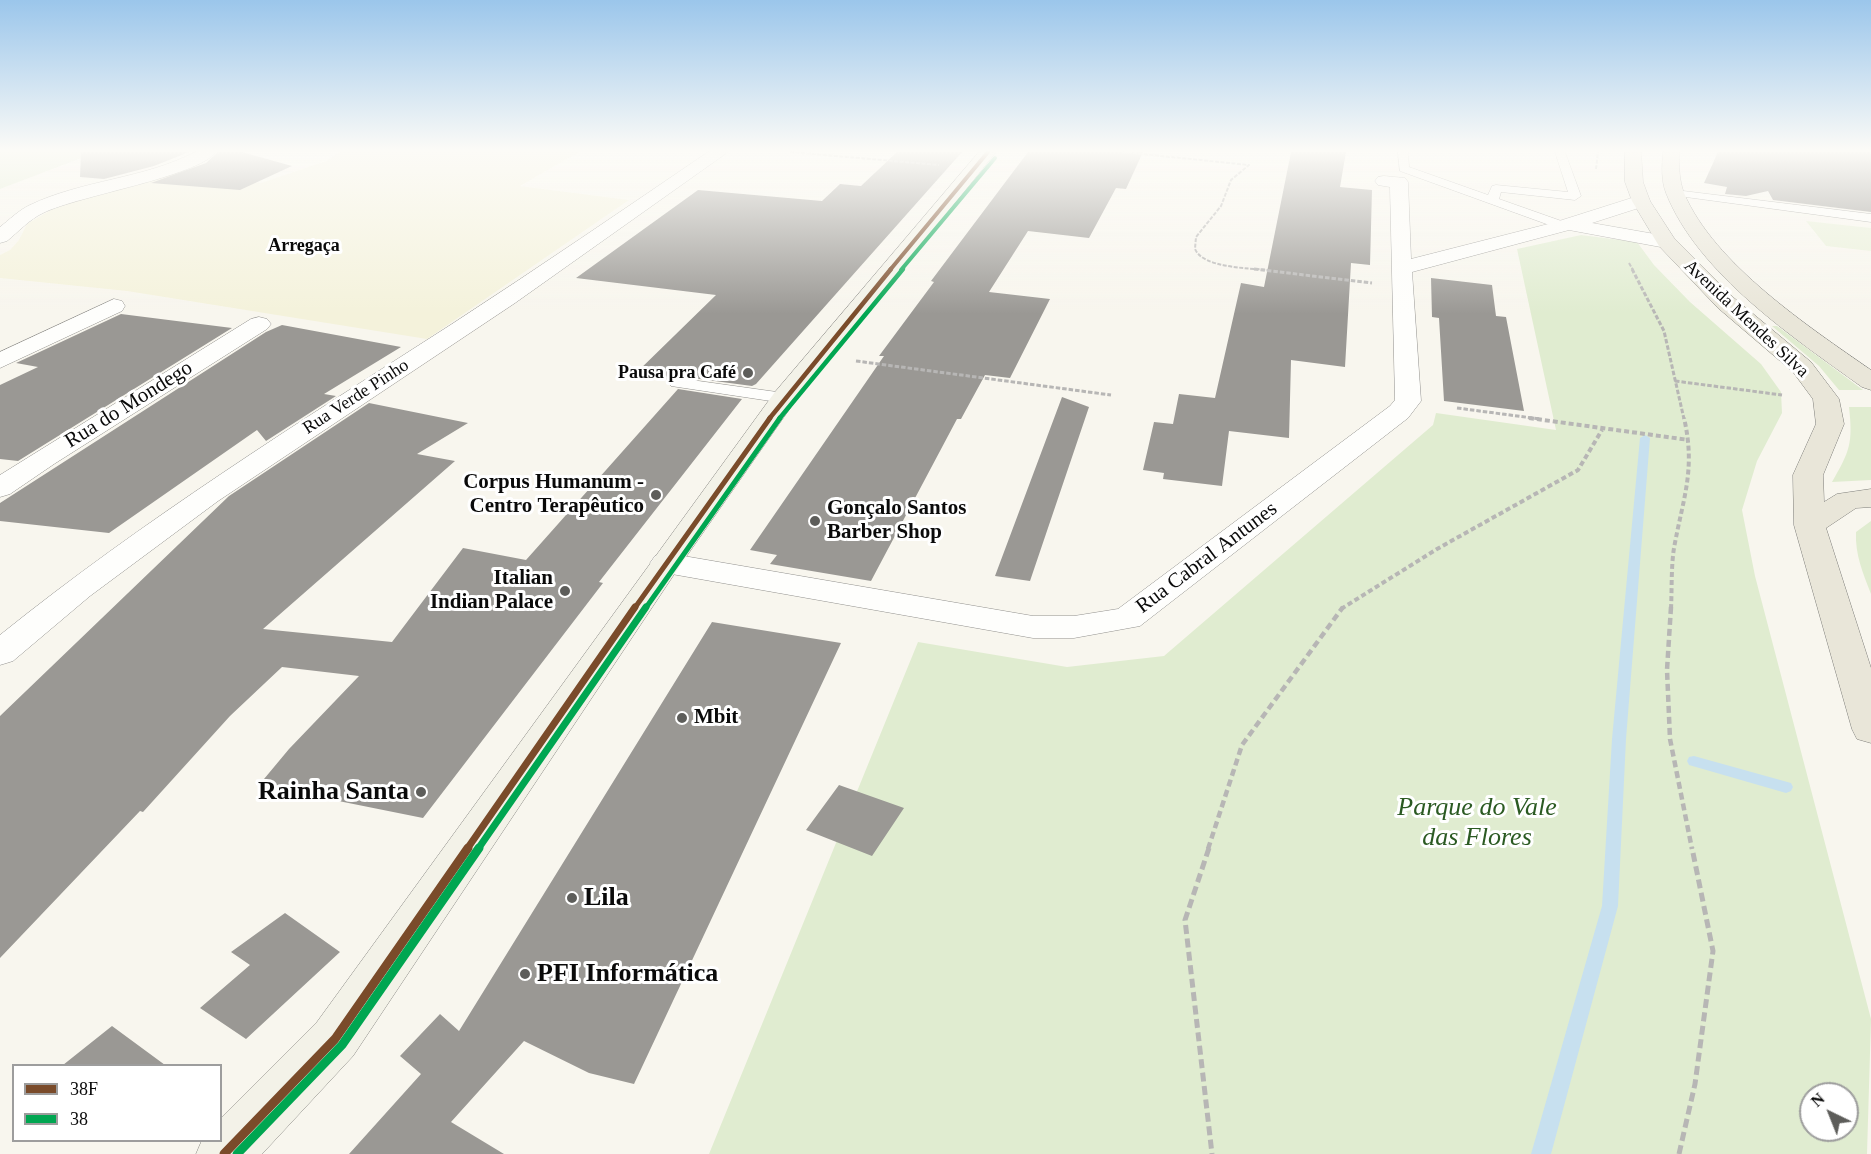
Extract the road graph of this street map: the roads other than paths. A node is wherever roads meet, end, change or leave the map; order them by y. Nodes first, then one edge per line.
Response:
1 (44, 206) edge
2 (641, 206) edge
3 (943, 206) edge
4 (1399, 206) edge
5 (1520, 206) edge
6 (1626, 206) edge
7 (1644, 206) edge
8 (1681, 206) edge
9 (1776, 206) edge
10 (1871, 218) edge
11 (1563, 226) junction
12 (0, 237) edge
13 (1666, 242) junction
14 (1402, 277) junction
15 (114, 306) dead end
16 (259, 324) dead end
17 (0, 361) edge
18 (1871, 382) edge
19 (677, 383) dead end
20 (784, 398) junction
21 (0, 488) edge
22 (1871, 498) edge
23 (1810, 525) junction
24 (666, 563) junction
25 (0, 653) edge
26 (1871, 729) edge
27 (224, 1154) edge

1 - 12 street
2 - 25 street, Rua Verde Pinho
3 - 20 street
4 - 14 street, Rua Cabral Antunes
5 - 11 lane
6 - 11 street
7 - 13 main road, Avenida Mendes Silva
8 - 18 main road, Avenida Mendes Silva
9 - 10 lane
11 - 13 street
11 - 14 street
13 - 23 main road, Avenida Mendes Silva
14 - 24 street, Rua Cabral Antunes
15 - 17 street
16 - 21 street, Rua do Mondego
19 - 20 lane
20 - 24 street
22 - 23 main road
23 - 26 main road, Avenida Mendes Silva
24 - 27 street

